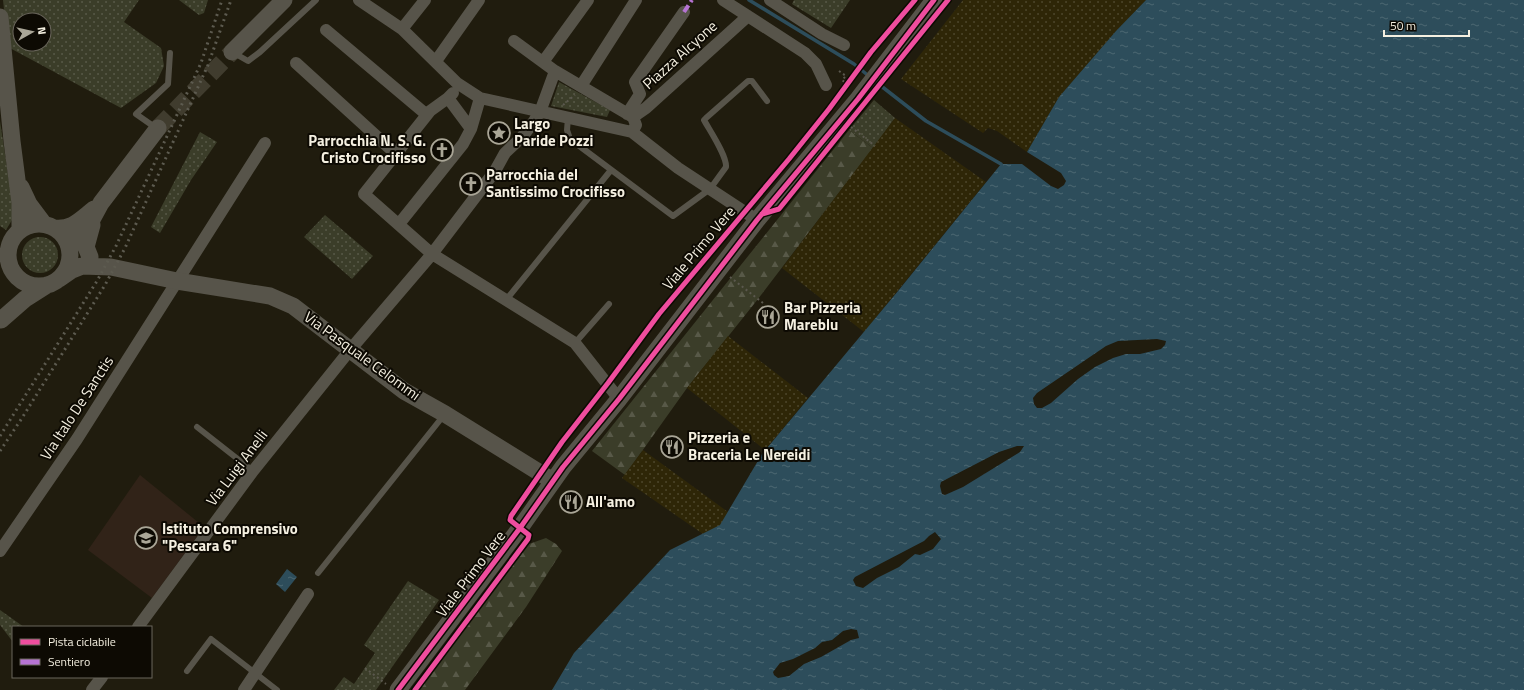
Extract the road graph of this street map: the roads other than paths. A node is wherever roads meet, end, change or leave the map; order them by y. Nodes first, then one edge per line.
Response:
1 (284, 0) edge
2 (316, 0) edge
3 (359, 0) edge
4 (425, 0) edge
5 (479, 0) edge
6 (588, 0) edge
7 (636, 0) edge
8 (723, 0) edge
9 (934, 0) edge
10 (778, 2) edge
11 (684, 12) dead end
12 (748, 16) junction
13 (0, 18) edge
14 (402, 29) junction
15 (326, 30) dead end
16 (514, 40) dead end
17 (844, 45) dead end
18 (232, 52) joint
19 (170, 53) dead end
20 (436, 61) junction
21 (542, 62) junction
22 (296, 63) dead end
23 (555, 71) junction
24 (457, 83) junction
25 (826, 85) dead end
26 (579, 89) junction
27 (448, 98) junction
28 (480, 98) junction
29 (767, 101) dead end
30 (540, 112) junction
31 (427, 115) junction
32 (630, 115) junction
33 (568, 118) junction
34 (157, 129) joint
35 (471, 129) junction
36 (632, 132) junction
37 (265, 143) dead end
38 (396, 154) junction
39 (16, 168) junction
40 (611, 170) junction
41 (710, 189) junction
42 (98, 209) junction
43 (757, 220) junction
44 (399, 224) junction
45 (49, 226) junction
46 (20, 230) junction
47 (69, 249) junction
48 (432, 254) junction
49 (90, 257) junction
50 (111, 267) junction
51 (15, 275) junction
52 (177, 281) junction
53 (53, 282) junction
54 (506, 300) junction
55 (609, 304) dead end
56 (1, 321) edge
57 (575, 343) junction
58 (350, 350) junction
59 (619, 399) junction
60 (445, 414) junction
61 (197, 427) dead end
62 (254, 470) junction
63 (553, 481) junction
64 (0, 551) edge
65 (318, 573) dead end
66 (308, 594) dead end
67 (139, 626) edge
68 (187, 671) dead end
69 (256, 673) junction
70 (101, 678) edge
71 (392, 687) edge
72 (92, 690) edge
73 (244, 690) edge
74 (277, 690) edge

1 - 18 street
2 - 18 lane
3 - 14 street
4 - 14 street
5 - 20 street
6 - 21 street
7 - 26 street
8 - 12 street, Piazza Alcyone
9 - 43 street, Viale Primo Vere
10 - 17 street
11 - 32 street, Piazza Alcyone
12 - 25 street, Piazza Alcyone
12 - 32 street, Piazza Alcyone
13 - 39 street
14 - 20 street
15 - 31 street
16 - 21 street
19 - 34 lane
20 - 24 street
21 - 23 street
22 - 38 street
23 - 26 street
23 - 30 street
24 - 27 street
24 - 28 street
26 - 32 street
27 - 31 street
27 - 35 street
28 - 30 street
28 - 35 street
29 - 41 lane
30 - 33 street
30 - 48 street
31 - 38 street
32 - 36 street, Piazza Alcyone
33 - 36 street
33 - 40 lane
34 - 42 street
35 - 44 street
36 - 41 street
37 - 52 street
38 - 44 street
39 - 45 street
39 - 46 street
40 - 41 lane
40 - 54 lane
41 - 43 street
42 - 45 street
42 - 47 street
42 - 49 street
43 - 59 street, Viale Primo Vere
44 - 48 street
45 - 46 street
45 - 47 street
46 - 51 street
47 - 49 street, Via Pasquale Celommi
47 - 53 street
48 - 54 street
48 - 58 street
49 - 50 street, Via Pasquale Celommi
50 - 52 street, Via Pasquale Celommi
50 - 53 street, Via Pasquale Celommi
51 - 53 street
51 - 56 street
52 - 58 street, Via Pasquale Celommi
52 - 64 street, Via Italo De Sanctis
53 - 56 street, Via Pasquale Celommi
54 - 57 street
55 - 57 lane
57 - 59 street
58 - 60 street, Via Pasquale Celommi
58 - 62 street, Via Luigi Anelli
59 - 63 street, Viale Primo Vere
60 - 63 street, Via Pasquale Celommi
60 - 65 lane
61 - 62 lane
62 - 67 street, Via Luigi Anelli
63 - 71 street, Viale Primo Vere
66 - 69 street
68 - 69 lane
69 - 73 street
69 - 74 lane
70 - 72 street

